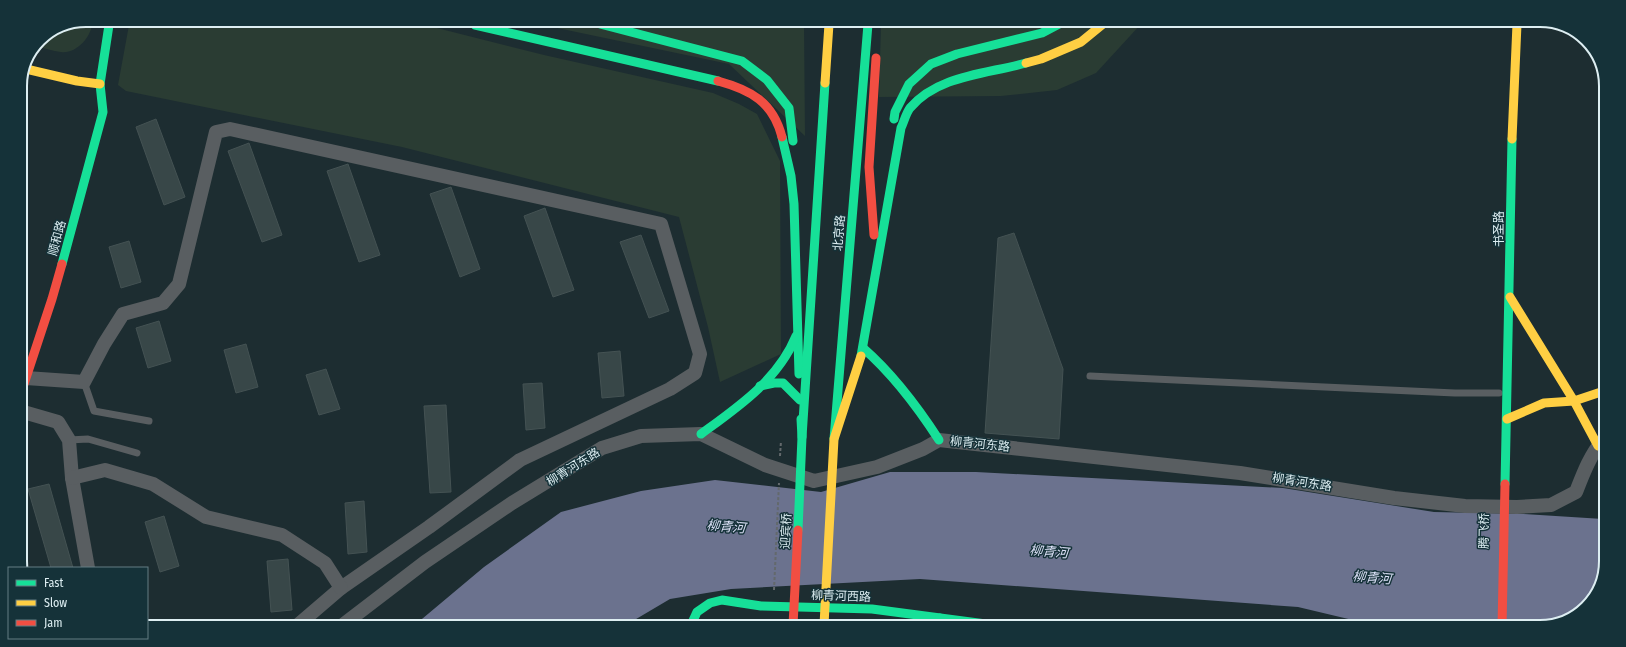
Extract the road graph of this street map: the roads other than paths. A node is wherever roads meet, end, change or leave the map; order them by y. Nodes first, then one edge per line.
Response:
1 (110, 27) edge
2 (484, 27) edge
3 (612, 27) edge
4 (826, 27) edge
5 (827, 27) edge
6 (870, 27) edge
7 (870, 27) edge
8 (1053, 27) edge
9 (1099, 27) edge
10 (1509, 27) edge
11 (1517, 27) edge
12 (818, 43) dead end
13 (33, 62) edge
14 (112, 64) dead end
15 (30, 70) edge
16 (100, 84) junction
17 (93, 102) dead end
18 (814, 105) dead end
19 (790, 168) junction
20 (809, 176) dead end
21 (889, 198) junction
22 (804, 208) dead end
23 (797, 247) junction
24 (876, 266) junction
25 (1510, 298) junction
26 (796, 336) junction
27 (863, 348) junction
28 (883, 368) junction
29 (27, 375) edge
30 (1090, 376) dead end
31 (27, 378) edge
32 (84, 382) junction
33 (853, 384) junction
34 (760, 386) junction
35 (1499, 393) junction
36 (1599, 393) edge
37 (800, 400) junction
38 (1574, 401) junction
39 (27, 413) edge
40 (1507, 419) junction
41 (149, 421) dead end
42 (701, 434) junction
43 (1502, 435) junction
44 (802, 437) junction
45 (834, 439) junction
46 (69, 440) junction
47 (939, 440) junction
48 (1599, 440) edge
49 (1599, 446) edge
50 (138, 453) dead end
51 (72, 478) junction
52 (88, 567) edge
53 (341, 588) junction
54 (304, 620) edge
55 (349, 620) edge
56 (693, 620) edge
57 (793, 620) edge
58 (824, 620) edge
59 (928, 620) edge
60 (1494, 620) edge
61 (1502, 620) edge

1 - 16 main road, 顺和路
2 - 19 main road
3 - 19 main road
4 - 12 main road
5 - 44 main road, 北京路
6 - 24 main road
7 - 45 main road, 北京路
8 - 21 main road
9 - 21 main road
10 - 35 main road, 书圣路
11 - 25 main road, 书圣路
13 - 16 main road
14 - 16 main road, 顺和路
15 - 16 main road
16 - 17 main road, 顺和路
16 - 29 main road, 顺和路
18 - 20 main road
19 - 23 main road
21 - 24 main road
22 - 23 main road
23 - 26 main road
24 - 27 main road
25 - 38 main road
25 - 40 main road, 书圣路
26 - 34 main road
26 - 37 main road
27 - 28 main road
27 - 33 main road
28 - 33 main road
28 - 47 main road
30 - 35 lane
31 - 32 street
32 - 41 lane
32 - 53 street
33 - 45 main road
34 - 37 main road
34 - 42 main road
35 - 43 main road, 书圣路
36 - 38 main road
37 - 44 main road
38 - 40 main road
38 - 48 main road
39 - 46 street
40 - 43 main road, 书圣路
42 - 47 street, 柳青河东路
42 - 55 street, 柳青河东路
43 - 60 main road, 腾飞桥
43 - 61 main road, 腾飞桥
44 - 57 main road, 迎宾桥
45 - 58 main road
46 - 50 lane
46 - 51 street
47 - 49 street, 柳青河东路
51 - 52 street
51 - 53 street
53 - 54 street
56 - 59 main road, 柳青河西路

